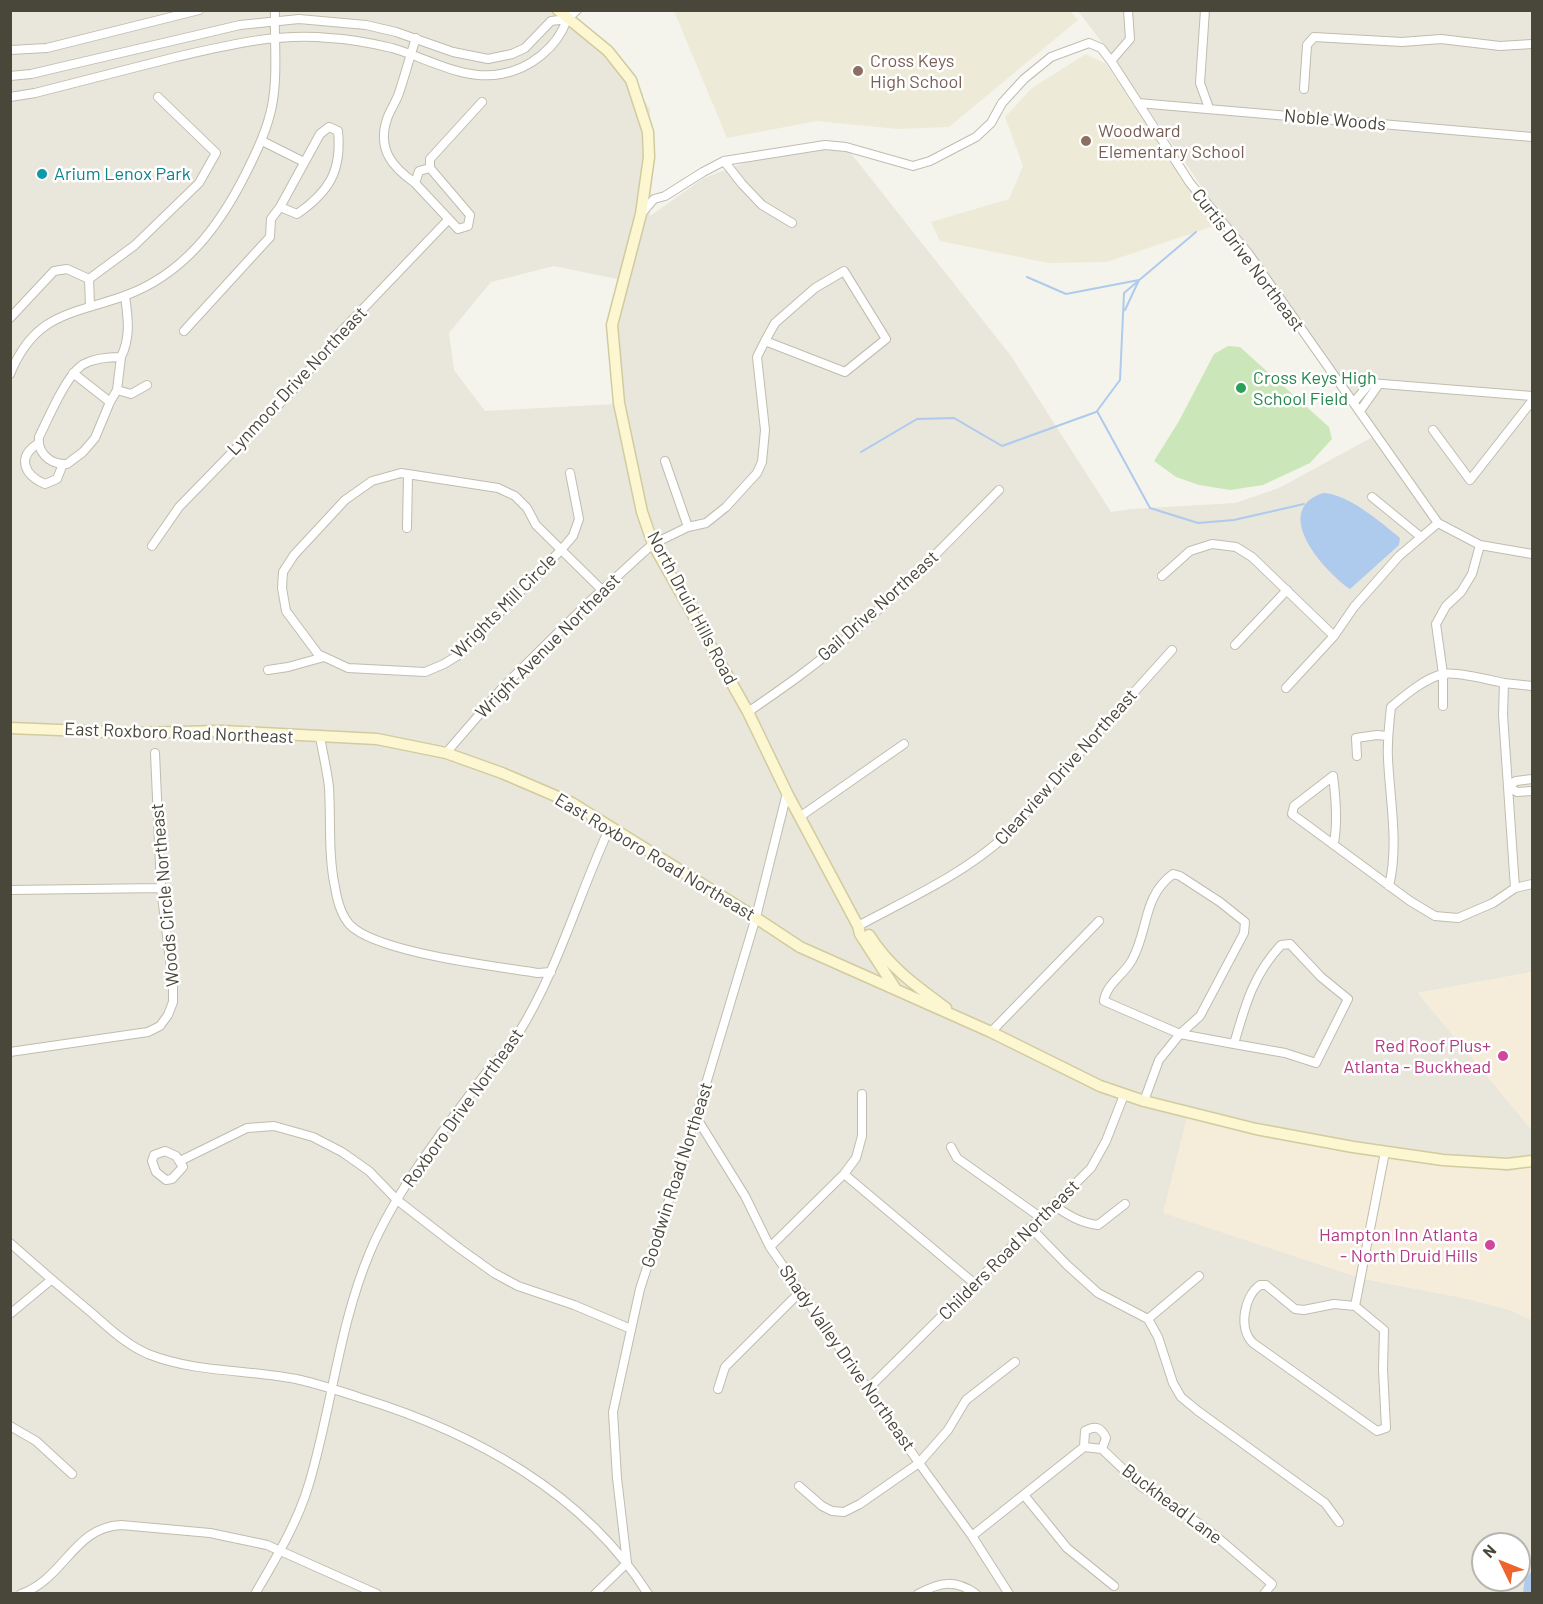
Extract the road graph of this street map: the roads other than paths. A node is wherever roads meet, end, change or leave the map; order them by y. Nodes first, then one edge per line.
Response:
1 (199, 10) edge
2 (275, 10) edge
3 (558, 10) edge
4 (577, 10) edge
5 (1128, 10) edge
6 (1205, 10) edge
7 (567, 19) junction
8 (275, 20) junction
9 (275, 38) junction
10 (416, 38) junction
11 (1533, 44) edge
12 (10, 50) edge
13 (411, 55) junction
14 (1111, 61) junction
15 (10, 76) edge
16 (1304, 89) dead end
17 (10, 97) edge
18 (158, 97) dead end
19 (482, 102) dead end
20 (1138, 103) junction
21 (1209, 108) junction
22 (1533, 137) edge
23 (262, 141) junction
24 (724, 161) junction
25 (304, 162) junction
26 (430, 168) junction
27 (415, 183) junction
28 (280, 207) junction
29 (641, 214) junction
30 (448, 220) junction
31 (792, 223) dead end
32 (89, 279) junction
33 (125, 296) junction
34 (90, 306) junction
35 (10, 318) edge
36 (184, 331) dead end
37 (765, 341) junction
38 (121, 357) junction
39 (73, 373) junction
40 (10, 374) edge
41 (1375, 383) junction
42 (147, 385) dead end
43 (117, 390) junction
44 (1533, 396) edge
45 (1533, 401) edge
46 (110, 402) junction
47 (1354, 402) junction
48 (1360, 411) junction
49 (1433, 430) dead end
50 (39, 443) junction
51 (665, 461) dead end
52 (63, 464) junction
53 (403, 470) junction
54 (570, 473) dead end
55 (999, 490) dead end
56 (1372, 497) dead end
57 (1438, 523) junction
58 (688, 527) junction
59 (407, 528) dead end
60 (1421, 537) junction
61 (654, 544) junction
62 (1480, 545) junction
63 (152, 546) dead end
64 (561, 550) junction
65 (1533, 554) edge
66 (1162, 576) dead end
67 (602, 590) junction
68 (1287, 590) junction
69 (1334, 636) junction
70 (1235, 645) dead end
71 (1172, 650) dead end
72 (324, 657) junction
73 (268, 670) dead end
74 (1443, 674) junction
75 (1504, 683) junction
76 (1533, 686) edge
77 (1286, 688) dead end
78 (1443, 706) dead end
79 (748, 712) junction
80 (10, 728) edge
81 (1387, 736) junction
82 (320, 737) junction
83 (904, 744) dead end
84 (154, 753) dead end
85 (446, 753) junction
86 (1357, 756) dead end
87 (1533, 779) edge
88 (1533, 784) edge
89 (1508, 786) junction
90 (1533, 791) edge
91 (787, 793) junction
92 (801, 816) junction
93 (610, 827) junction
94 (1334, 843) junction
95 (1533, 884) edge
96 (1389, 886) junction
97 (161, 888) junction
98 (1515, 888) junction
99 (10, 890) edge
100 (756, 917) junction
101 (1099, 921) dead end
102 (858, 926) junction
103 (551, 972) junction
104 (897, 991) junction
105 (963, 1020) junction
106 (991, 1032) junction
107 (1180, 1034) junction
108 (1234, 1044) junction
109 (10, 1052) edge
110 (862, 1094) dead end
111 (1124, 1095) junction
112 (1144, 1101) junction
113 (696, 1117) junction
114 (951, 1147) dead end
115 (1385, 1152) junction
116 (180, 1161) dead end
117 (1533, 1161) edge
118 (844, 1174) junction
119 (397, 1200) junction
120 (1125, 1204) dead end
121 (1053, 1205) junction
122 (1040, 1218) junction
123 (1030, 1227) junction
124 (10, 1243) edge
125 (770, 1247) junction
126 (1198, 1276) dead end
127 (51, 1280) junction
128 (975, 1284) junction
129 (801, 1291) junction
130 (1355, 1306) junction
131 (10, 1314) edge
132 (1148, 1319) junction
133 (631, 1329) junction
134 (1015, 1362) dead end
135 (869, 1388) junction
136 (333, 1389) junction
137 (718, 1389) dead end
138 (10, 1426) edge
139 (1084, 1447) junction
140 (1102, 1449) junction
141 (920, 1463) junction
142 (72, 1474) dead end
143 (799, 1486) dead end
144 (1024, 1495) junction
145 (1339, 1522) dead end
146 (972, 1536) junction
147 (281, 1551) junction
148 (627, 1563) junction
149 (1114, 1586) dead end
150 (21, 1593) edge
151 (255, 1593) edge
152 (377, 1593) edge
153 (596, 1593) edge
154 (648, 1593) edge
155 (918, 1593) edge
156 (976, 1593) edge
157 (1009, 1593) edge
158 (1264, 1593) edge

1 - 12 street
2 - 8 street
3 - 7 main road, North Druid Hills Road
4 - 7 street
5 - 14 street
6 - 21 street
7 - 10 street
7 - 13 street
7 - 29 main road, North Druid Hills Road
8 - 9 street
8 - 10 street
8 - 15 street
9 - 13 street
9 - 17 street
9 - 23 street
10 - 13 street
11 - 16 street
13 - 27 street
14 - 20 street, Curtis Drive Northeast
14 - 24 street, Curtis Drive Northeast
18 - 32 street
19 - 26 street
20 - 21 street, Noble Woods
20 - 47 street, Curtis Drive Northeast
21 - 22 street, Noble Woods
23 - 25 street
23 - 33 street
24 - 29 street, Curtis Drive Northeast
24 - 31 street
25 - 28 street
25 - 28 street
26 - 27 street
26 - 30 street
27 - 30 street
28 - 36 street
29 - 61 main road, North Druid Hills Road
30 - 63 street, Lynmoor Drive Northeast
32 - 34 street
32 - 35 street
33 - 34 street
33 - 38 street
34 - 40 street
37 - 37 street
37 - 58 street, Wright Avenue Northeast
38 - 39 street
38 - 43 street
39 - 46 street
39 - 50 street
41 - 44 street
41 - 47 street
41 - 48 street
42 - 43 street
43 - 46 street
45 - 49 street
46 - 52 street
47 - 48 street, Curtis Drive Northeast
48 - 57 street, Curtis Drive Northeast
50 - 52 street
50 - 52 street
51 - 58 street
53 - 59 street
53 - 64 street, Wrights Mill Circle
53 - 72 street, Wrights Mill Circle
54 - 64 street
55 - 79 street, Gail Drive Northeast
56 - 60 street
57 - 60 street
57 - 62 street, Curtis Drive Northeast
58 - 61 street, Wright Avenue Northeast
60 - 69 street
61 - 67 street, Wright Avenue Northeast
61 - 79 main road, North Druid Hills Road
62 - 65 street, Curtis Drive Northeast
62 - 74 street
64 - 67 street, Wrights Mill Circle
64 - 72 street, Wrights Mill Circle
66 - 68 street
67 - 85 street, Wright Avenue Northeast
68 - 69 street
68 - 70 street
69 - 77 street
71 - 102 street, Clearview Drive Northeast
72 - 73 street
74 - 75 street
74 - 78 street
74 - 81 street
75 - 76 street
75 - 89 street
79 - 91 main road, North Druid Hills Road
80 - 82 main road, East Roxboro Road Northeast
81 - 86 street
81 - 96 street
82 - 85 main road, East Roxboro Road Northeast
82 - 103 street
83 - 92 street
84 - 97 street, Woods Circle Northeast
85 - 93 main road, East Roxboro Road Northeast
87 - 89 street
88 - 89 street
89 - 90 street
89 - 98 street
91 - 92 main road, North Druid Hills Road
91 - 100 street, Goodwin Road Northeast
92 - 102 main road, North Druid Hills Road
93 - 100 main road, East Roxboro Road Northeast
93 - 103 street, Roxboro Drive Northeast
94 - 94 street
94 - 96 street
95 - 98 street
96 - 98 street
97 - 99 street
97 - 109 street, Woods Circle Northeast
100 - 104 main road, East Roxboro Road Northeast
100 - 113 street, Goodwin Road Northeast
101 - 106 street
102 - 104 main road, North Druid Hills Road
102 - 105 main road
103 - 119 street, Roxboro Drive Northeast
104 - 105 main road, East Roxboro Road Northeast
105 - 106 main road
106 - 111 main road
107 - 107 street
107 - 108 street
107 - 112 street
108 - 108 street
110 - 118 street
111 - 112 main road
111 - 121 street, Childers Road Northeast
112 - 115 main road
113 - 125 street, Shady Valley Drive Northeast
113 - 133 street, Goodwin Road Northeast
114 - 122 street
115 - 117 main road
115 - 130 street
116 - 119 street
118 - 125 street
118 - 128 street
119 - 133 street
119 - 136 street, Roxboro Drive Northeast
120 - 121 street
121 - 122 street, Childers Road Northeast
122 - 123 street, Childers Road Northeast
123 - 128 street, Childers Road Northeast
123 - 132 street
124 - 127 street
125 - 129 street, Shady Valley Drive Northeast
126 - 132 street
127 - 131 street
127 - 136 street
128 - 135 street, Childers Road Northeast
129 - 135 street, Shady Valley Drive Northeast
129 - 137 street
130 - 130 street
132 - 145 street
133 - 148 street, Goodwin Road Northeast
134 - 141 street
135 - 141 street, Shady Valley Drive Northeast
136 - 147 street, Roxboro Drive Northeast
136 - 148 street
138 - 142 street
139 - 140 street
139 - 140 street
139 - 144 street
140 - 158 street, Buckhead Lane
141 - 143 street
141 - 146 street, Shady Valley Drive Northeast
144 - 146 street
144 - 149 street
146 - 157 street, Shady Valley Drive Northeast
147 - 150 street
147 - 151 street, Roxboro Drive Northeast
147 - 152 street
148 - 153 street
148 - 154 street
155 - 156 street

